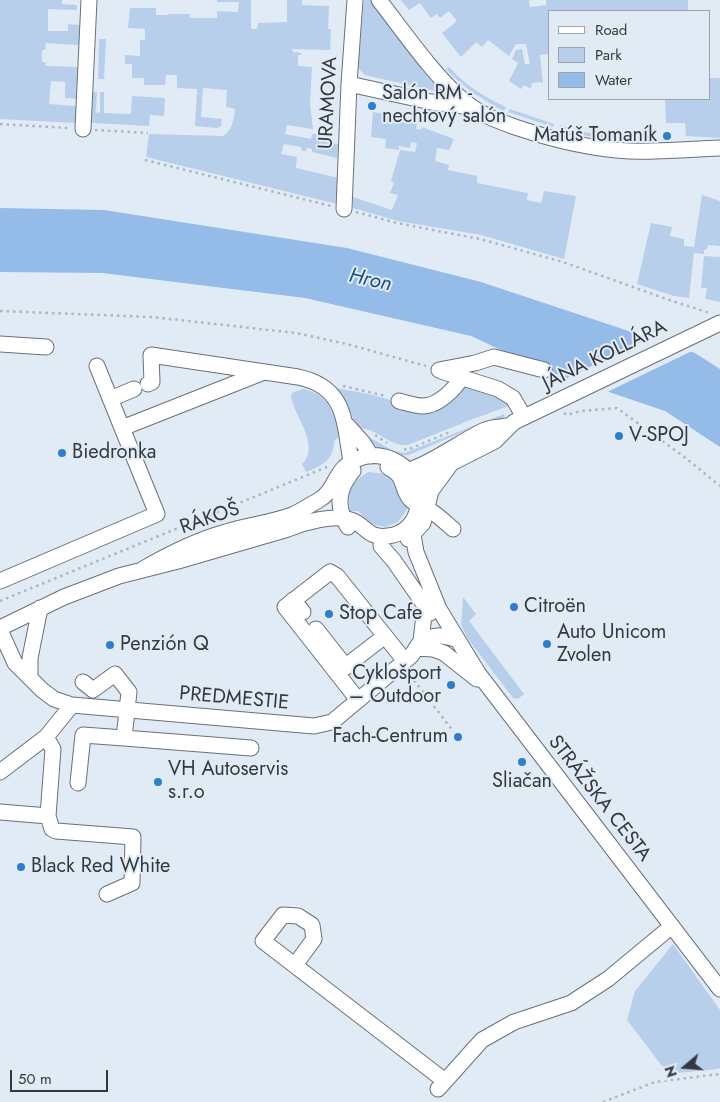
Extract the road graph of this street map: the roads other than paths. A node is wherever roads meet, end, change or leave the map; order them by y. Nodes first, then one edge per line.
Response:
1 (89, 0) edge
2 (355, 0) edge
3 (379, 0) edge
4 (349, 84) junction
5 (471, 107) junction
6 (83, 129) dead end
7 (720, 148) edge
8 (344, 209) road end
9 (715, 321) edge
10 (0, 344) edge
11 (46, 347) dead end
12 (97, 366) dead end
13 (544, 370) dead end
14 (264, 372) junction
15 (462, 377) junction
16 (148, 384) dead end
17 (134, 390) dead end
18 (110, 399) junction
19 (399, 401) road end
20 (524, 416) junction
21 (508, 426) junction
22 (122, 428) junction
23 (351, 430) junction
24 (371, 456) junction
25 (401, 464) junction
26 (451, 464) junction
27 (352, 467) junction
28 (340, 496) junction
29 (421, 501) junction
30 (294, 514) junction
31 (347, 524) junction
32 (410, 533) junction
33 (381, 546) junction
34 (143, 569) junction
35 (0, 581) edge
36 (432, 607) junction
37 (40, 608) junction
38 (0, 629) edge
39 (316, 629) dead end
40 (453, 634) junction
41 (386, 636) junction
42 (418, 645) junction
43 (0, 659) edge
44 (403, 663) junction
45 (16, 664) junction
46 (342, 670) junction
47 (30, 678) junction
48 (83, 682) dead end
49 (488, 686) junction
50 (358, 700) junction
51 (72, 705) junction
52 (127, 710) junction
53 (46, 737) junction
54 (124, 738) junction
55 (251, 748) dead end
56 (0, 772) edge
57 (78, 784) dead end
58 (0, 812) edge
59 (48, 816) junction
60 (107, 894) dead end
61 (672, 926) junction
62 (295, 965) dead end
63 (720, 989) edge

1 - 6 street
2 - 4 street, URAMOVA
3 - 5 street
4 - 5 street
4 - 8 street, URAMOVA
5 - 7 street
9 - 20 street, JÁNA KOLLÁRA
10 - 11 street
12 - 18 street
13 - 15 street
14 - 16 street
14 - 22 street
14 - 23 street
15 - 19 street
15 - 20 street
17 - 18 street
18 - 22 street
20 - 21 street, JÁNA KOLLÁRA
21 - 25 street, JÁNA KOLLÁRA
21 - 26 street, JÁNA KOLLÁRA
22 - 35 street
23 - 24 street
23 - 27 street
24 - 25 street
24 - 27 street
25 - 27 street
25 - 29 street
26 - 29 street, JÁNA KOLLÁRA
26 - 29 street, JÁNA KOLLÁRA
27 - 28 street
27 - 30 street, RÁKOŠ
28 - 30 street, RÁKOŠ
28 - 31 street
29 - 32 street
29 - 32 street
30 - 34 street, RÁKOŠ
31 - 32 street
31 - 33 street
31 - 34 street, RÁKOŠ
32 - 33 street
32 - 36 street, STRÁŽSKA CESTA
33 - 36 street, STRÁŽSKA CESTA
34 - 37 street, RÁKOŠ
36 - 40 street, STRÁŽSKA CESTA
36 - 42 street
37 - 38 street, RÁKOŠ
37 - 47 street
38 - 45 street, PREDMESTIE
39 - 46 street
40 - 42 street
40 - 49 street, STRÁŽSKA CESTA
41 - 44 street
41 - 46 street
41 - 46 street
42 - 44 street, PREDMESTIE
42 - 49 street
43 - 45 street, PREDMESTIE
44 - 50 street, PREDMESTIE
45 - 47 street, PREDMESTIE
46 - 50 street
47 - 51 street, PREDMESTIE
48 - 52 street
49 - 61 street, STRÁŽSKA CESTA
50 - 52 street, PREDMESTIE
51 - 52 street, PREDMESTIE
51 - 53 street
52 - 54 street
53 - 56 street
53 - 59 street
54 - 55 street
54 - 57 street
58 - 59 street
59 - 60 street
61 - 62 street
61 - 63 street, STRÁŽSKA CESTA

